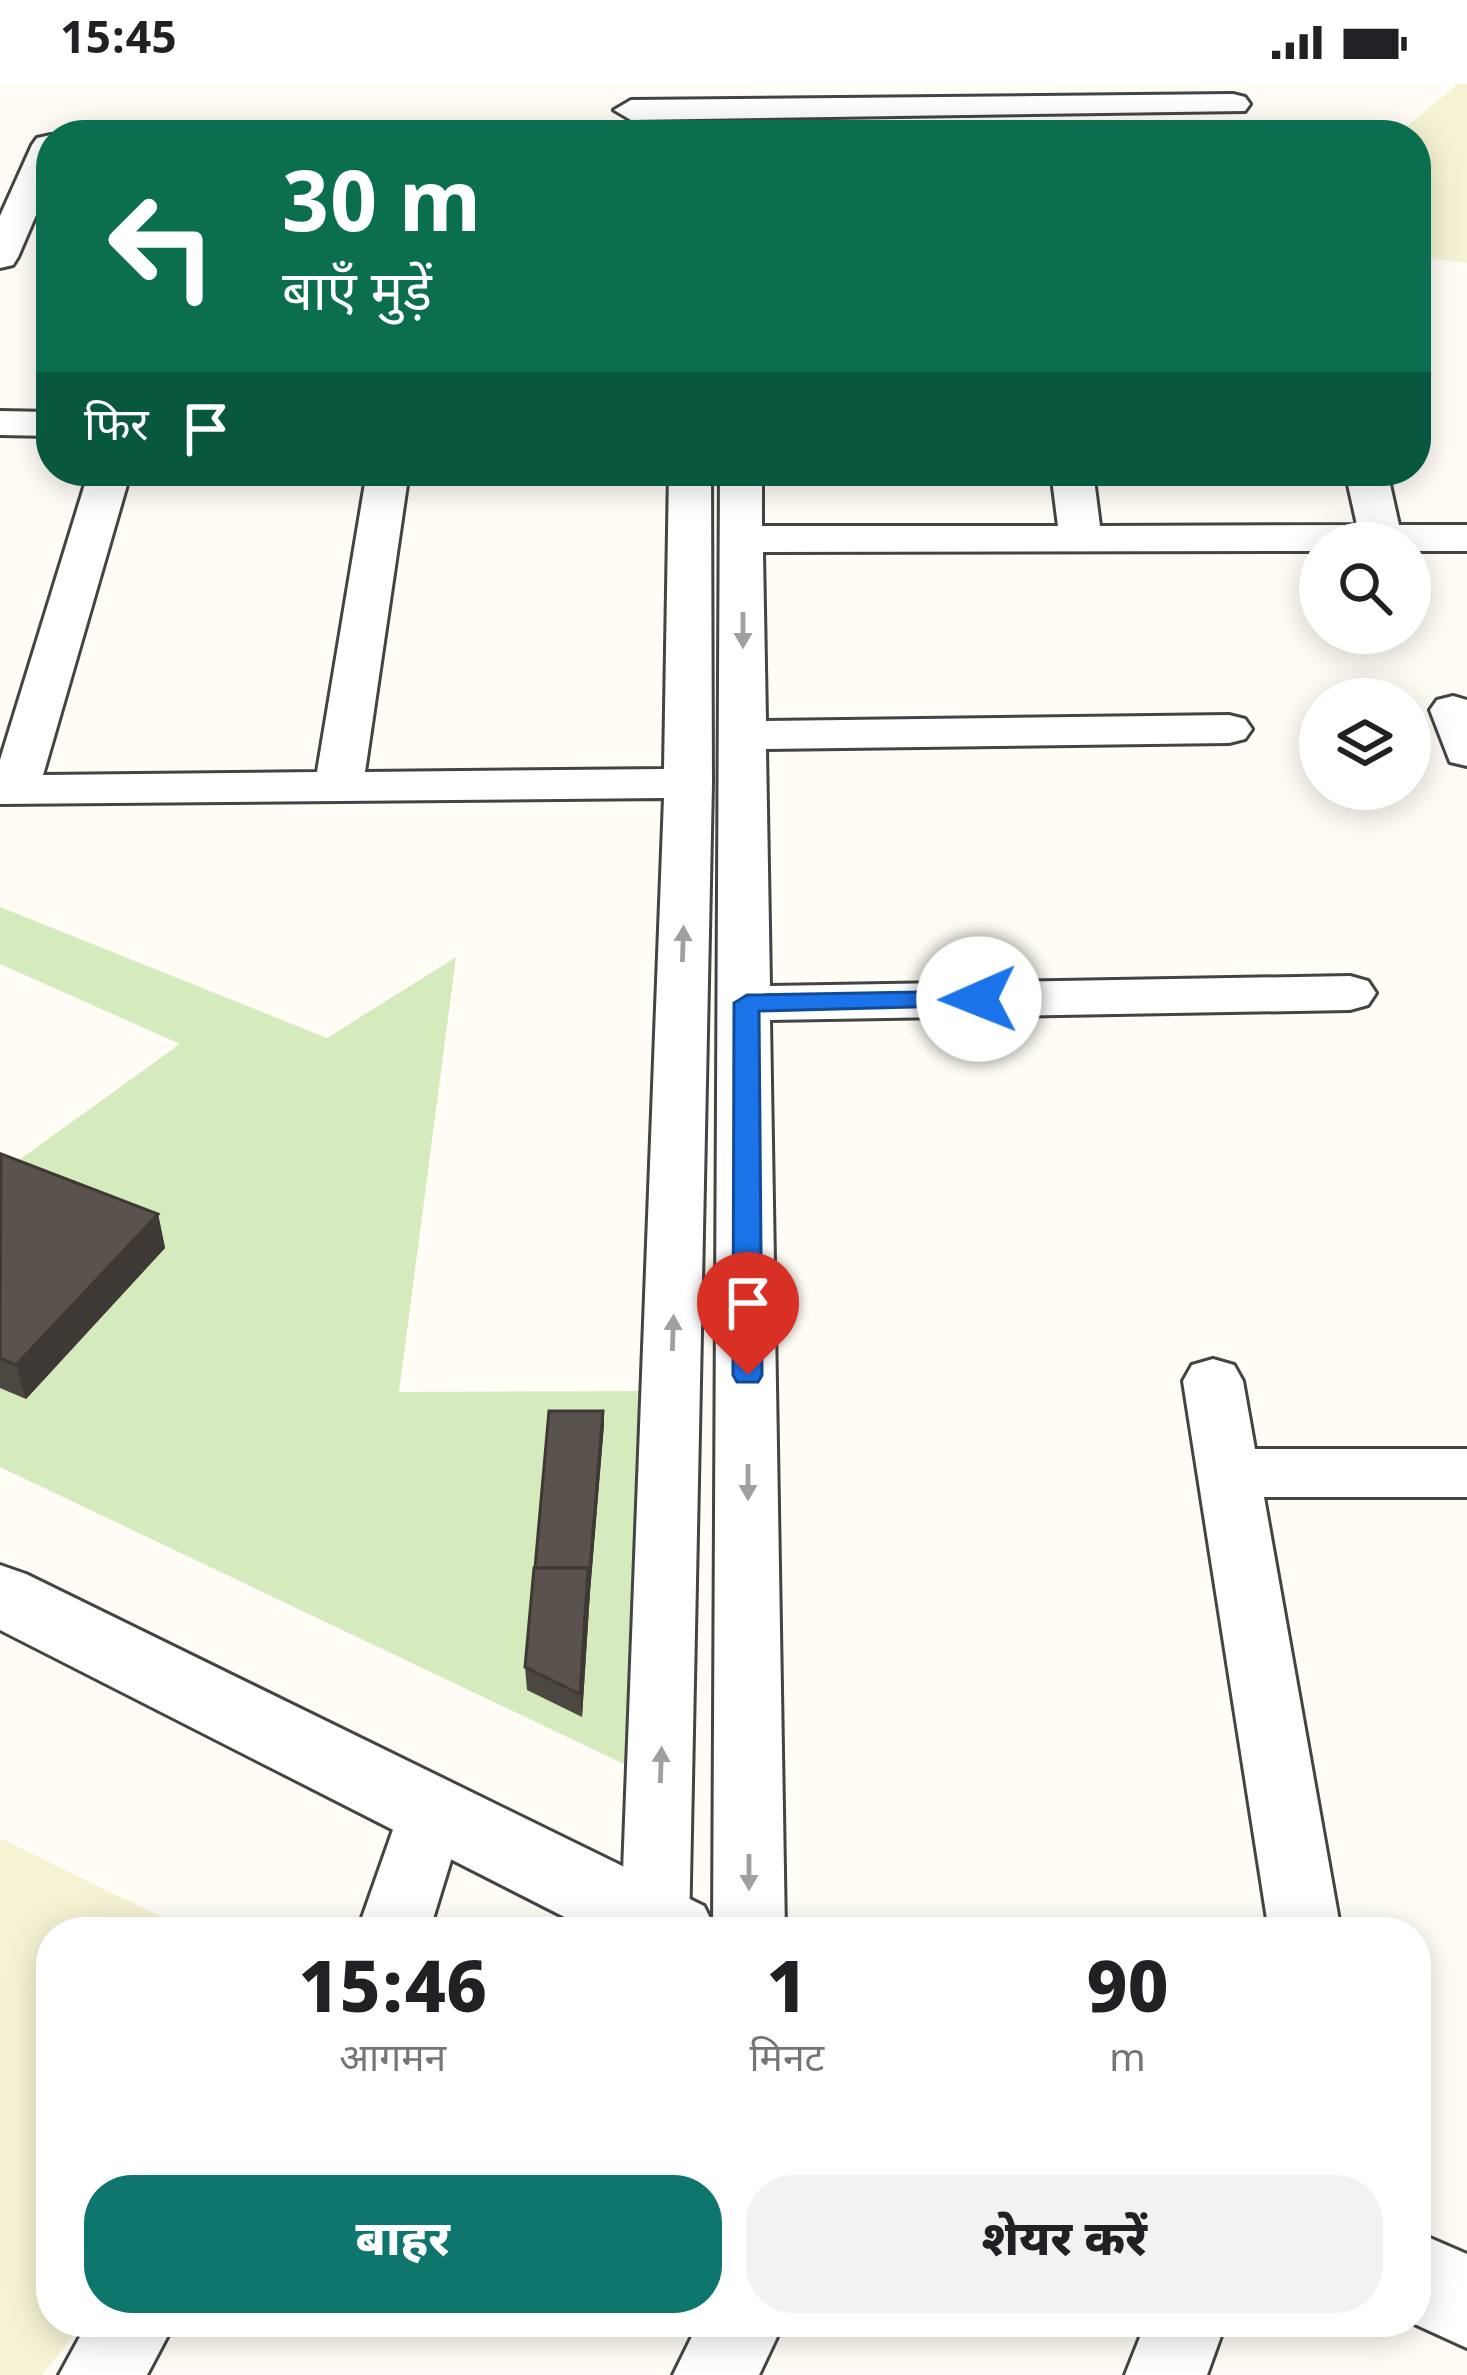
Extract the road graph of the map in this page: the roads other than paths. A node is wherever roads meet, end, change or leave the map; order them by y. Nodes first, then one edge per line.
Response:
1 (1264, 84) edge
2 (1233, 104) junction
3 (634, 110) edge
4 (1207, 120) edge
5 (36, 154) edge
6 (0, 257) edge
7 (0, 423) edge
8 (36, 424) edge
9 (105, 486) edge
10 (386, 486) edge
11 (691, 486) edge
12 (741, 486) edge
13 (1074, 486) edge
14 (1369, 486) edge
15 (1377, 522) edge
16 (743, 538) junction
17 (1082, 538) junction
18 (1299, 538) edge
19 (1431, 538) edge
20 (1467, 538) edge
21 (1229, 729) dead end
22 (743, 735) junction
23 (688, 783) junction
24 (339, 786) junction
25 (8, 790) edge
26 (1350, 993) dead end
27 (747, 1003) junction
28 (1214, 1382) dead end
29 (1229, 1473) junction
30 (1467, 1473) edge
31 (0, 1594) edge
32 (432, 1808) junction
33 (398, 1917) edge
34 (645, 1917) edge
35 (666, 1917) edge
36 (749, 1917) edge
37 (1303, 1917) edge
38 (1431, 2284) edge
39 (1467, 2302) edge
40 (125, 2337) edge
41 (736, 2337) edge
42 (1180, 2337) edge
43 (100, 2375) edge
44 (714, 2375) edge
45 (1166, 2375) edge

1 - 2 street
2 - 3 street
2 - 4 street
5 - 6 street
7 - 8 street
9 - 25 street
10 - 24 street
11 - 23 street
12 - 16 street
13 - 17 street
14 - 15 street
16 - 17 street
16 -> 22 street
17 - 18 street
19 - 20 street
21 - 22 street
22 - 27 street
23 - 24 street
35 -> 23 street
24 - 25 street
26 - 27 street
27 -> 36 street
28 - 29 street
29 - 30 street
29 - 37 street
31 - 32 street
32 - 33 street
32 - 34 street
38 - 39 street
40 - 43 street
41 - 44 street
42 - 45 street

